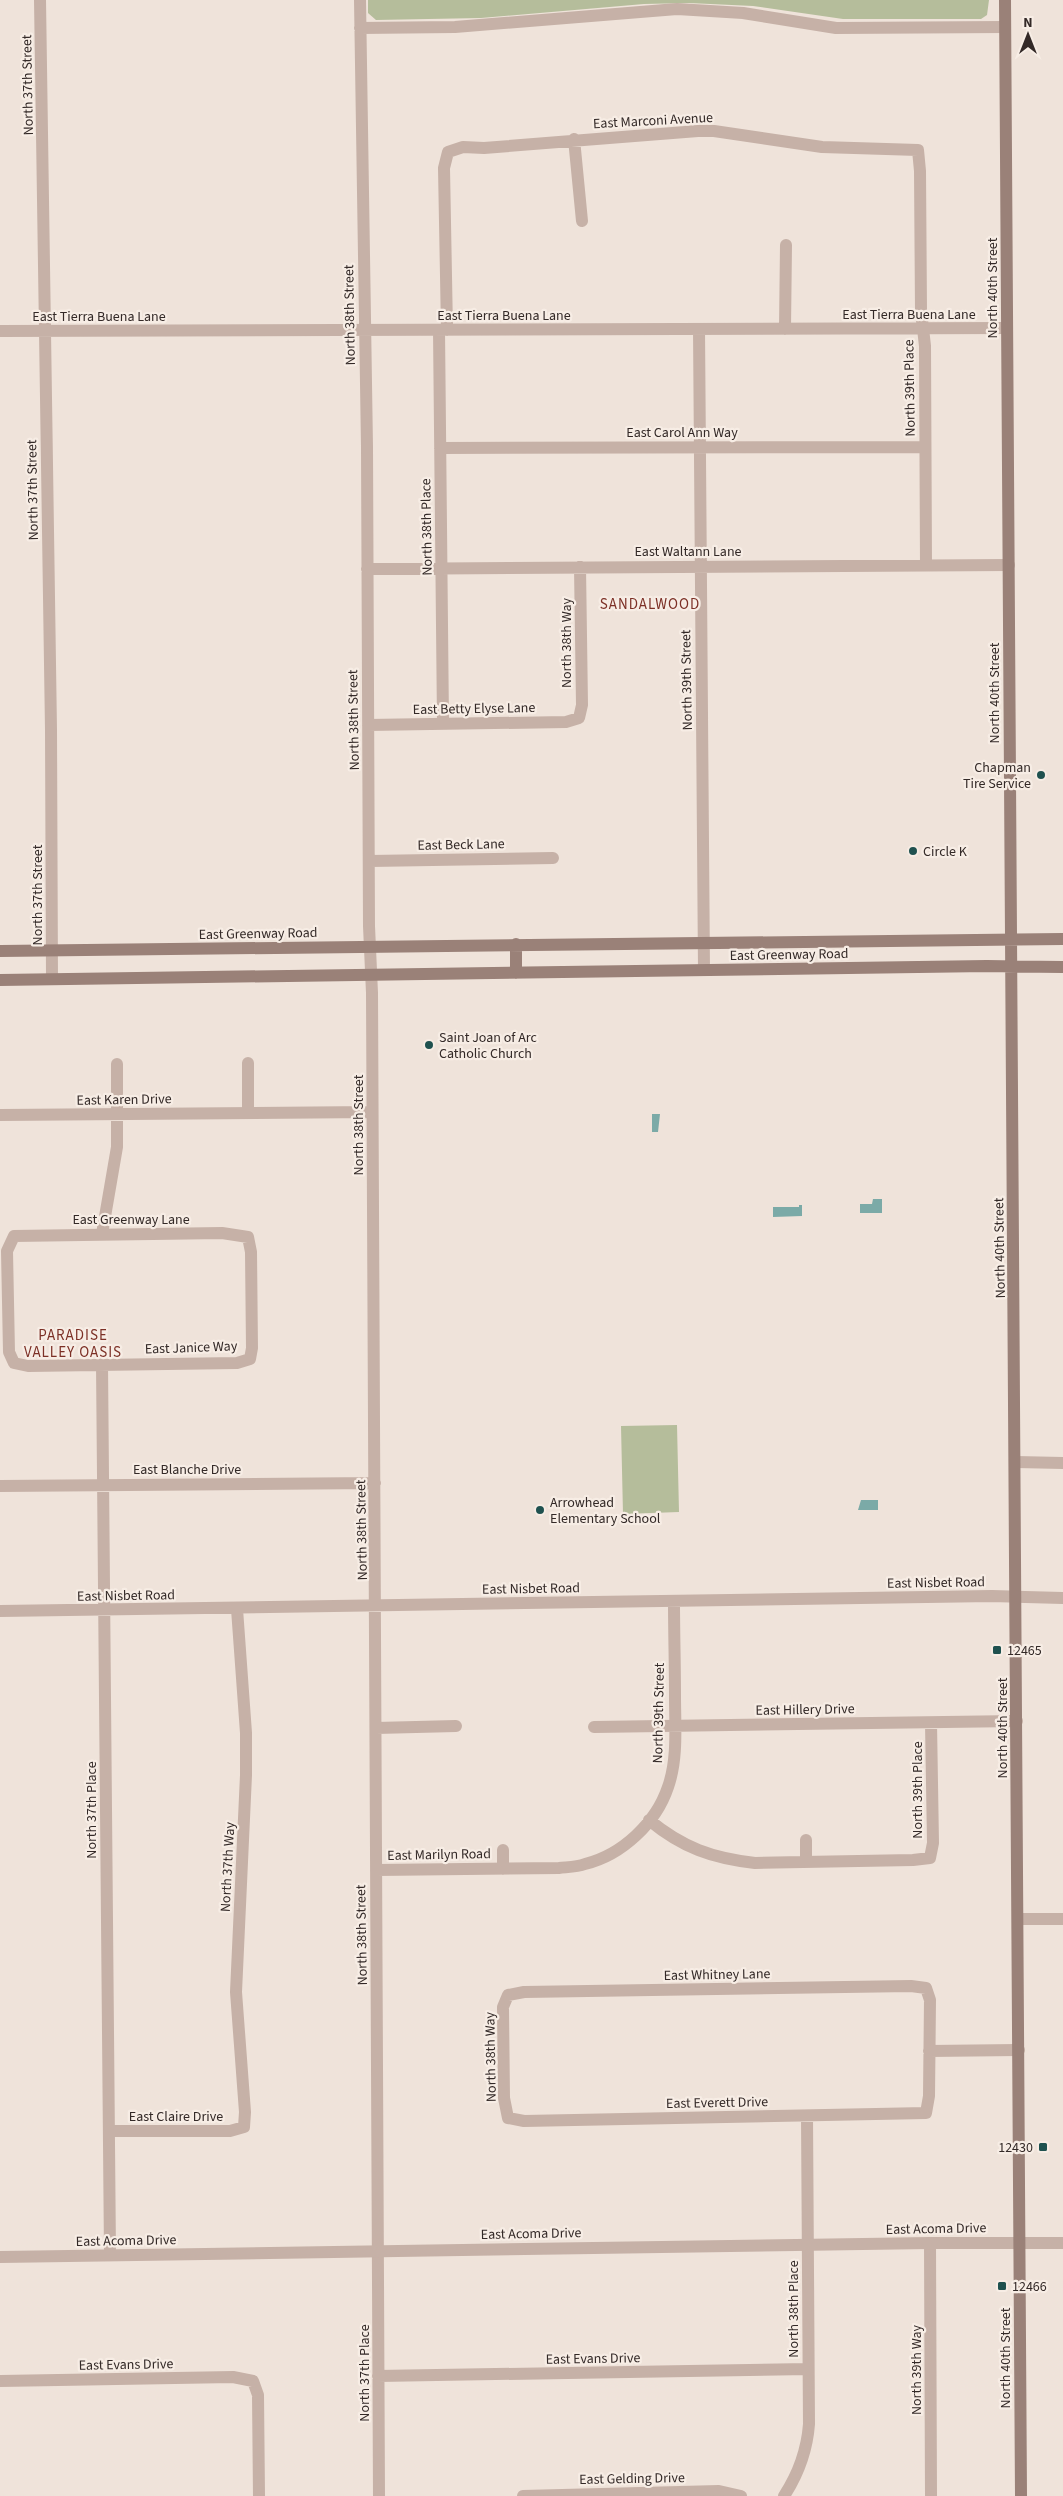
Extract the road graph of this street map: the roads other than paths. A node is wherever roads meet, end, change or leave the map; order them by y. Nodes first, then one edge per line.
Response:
1 (40, 0) edge
2 (360, 0) edge
3 (1004, 0) edge
4 (1005, 27) junction
5 (360, 28) junction
6 (574, 139) junction
7 (918, 150) joint
8 (448, 152) joint
9 (582, 221) dead end
10 (786, 245) dead end
11 (1007, 328) junction
12 (699, 329) junction
13 (785, 329) junction
14 (923, 329) junction
15 (364, 330) junction
16 (443, 330) junction
17 (0, 331) edge
18 (45, 331) junction
19 (699, 447) junction
20 (925, 447) junction
21 (440, 448) junction
22 (700, 565) junction
23 (926, 565) junction
24 (1009, 565) junction
25 (580, 567) junction
26 (441, 568) junction
27 (367, 569) junction
28 (580, 718) joint
29 (443, 723) junction
30 (368, 725) junction
31 (553, 858) dead end
32 (370, 861) junction
33 (1010, 939) junction
34 (1063, 939) edge
35 (704, 942) junction
36 (516, 944) junction
37 (370, 946) junction
38 (52, 950) junction
39 (0, 951) edge
40 (1011, 966) junction
41 (1063, 967) edge
42 (704, 970) junction
43 (516, 973) junction
44 (372, 976) junction
45 (52, 979) junction
46 (0, 980) edge
47 (248, 1063) dead end
48 (117, 1064) dead end
49 (372, 1112) junction
50 (248, 1113) junction
51 (117, 1114) junction
52 (0, 1115) edge
53 (102, 1234) junction
54 (250, 1359) joint
55 (14, 1363) joint
56 (102, 1364) junction
57 (1015, 1462) junction
58 (1063, 1463) edge
59 (375, 1483) junction
60 (103, 1485) junction
61 (0, 1486) edge
62 (1015, 1597) junction
63 (1063, 1598) edge
64 (674, 1601) junction
65 (376, 1605) junction
66 (237, 1608) junction
67 (104, 1610) junction
68 (0, 1611) edge
69 (1017, 1721) junction
70 (932, 1722) junction
71 (456, 1726) dead end
72 (675, 1726) junction
73 (594, 1727) dead end
74 (376, 1728) junction
75 (649, 1820) junction
76 (806, 1840) dead end
77 (503, 1850) dead end
78 (806, 1862) junction
79 (503, 1869) junction
80 (376, 1870) junction
81 (1018, 1919) junction
82 (1063, 1919) edge
83 (508, 1995) joint
84 (1019, 2050) junction
85 (929, 2051) junction
86 (807, 2116) junction
87 (508, 2118) joint
88 (244, 2127) joint
89 (108, 2131) junction
90 (1020, 2242) junction
91 (930, 2243) junction
92 (1063, 2243) edge
93 (807, 2245) junction
94 (380, 2250) junction
95 (110, 2255) junction
96 (0, 2256) edge
97 (808, 2369) junction
98 (378, 2376) junction
99 (0, 2381) edge
100 (259, 2496) edge
101 (379, 2496) edge
102 (523, 2496) edge
103 (741, 2496) edge
104 (784, 2496) edge
105 (931, 2496) edge
106 (1021, 2496) edge

1 - 18 street, North 37th Street
2 - 5 street, North 38th Street
3 - 4 main road, North 40th Street
4 - 5 street
4 - 11 main road, North 40th Street
5 - 15 street, North 38th Street
6 - 7 street, East Marconi Avenue
6 - 8 street, East Marconi Avenue
6 - 9 street
7 - 14 street, North 39th Place
8 - 16 street, North 38th Place
10 - 13 street
11 - 14 street, East Tierra Buena Lane
11 - 24 main road, North 40th Street
12 - 13 street, East Tierra Buena Lane
12 - 16 street, East Tierra Buena Lane
12 - 19 street, North 39th Street
13 - 14 street, East Tierra Buena Lane
14 - 20 street, North 39th Place
15 - 16 street, East Tierra Buena Lane
15 - 18 street, East Tierra Buena Lane
15 - 27 street, North 38th Street
16 - 21 street, North 38th Place
17 - 18 street, East Tierra Buena Lane
18 - 38 street, North 37th Street
19 - 20 street, East Carol Ann Way
19 - 21 street, East Carol Ann Way
19 - 22 street, North 39th Street
20 - 23 street, North 39th Place
21 - 26 street, North 38th Place
22 - 23 street, East Waltann Lane
22 - 25 street, East Waltann Lane
22 - 35 street, North 39th Street
23 - 24 street, East Waltann Lane
24 - 33 main road, North 40th Street
25 - 26 street, East Waltann Lane
25 - 28 street, North 38th Way
26 - 27 street, East Waltann Lane
26 - 29 street, North 38th Place
27 - 30 street, North 38th Street
28 - 29 street, East Betty Elyse Lane
29 - 30 street, East Betty Elyse Lane
30 - 32 street, North 38th Street
31 - 32 street, East Beck Lane
32 - 37 street, North 38th Street
33 - 34 main road, East Greenway Road
33 - 35 main road, East Greenway Road
33 - 40 main road, North 40th Street
35 - 36 main road, East Greenway Road
35 - 42 street, North 39th Street
36 - 37 main road, East Greenway Road
36 - 43 main road
37 - 38 main road, East Greenway Road
37 - 44 street, North 38th Street
38 - 39 main road, East Greenway Road
38 - 45 street, North 37th Street
40 - 41 main road, East Greenway Road
40 - 42 main road, East Greenway Road
40 - 57 main road, North 40th Street
42 - 43 main road, East Greenway Road
43 - 44 main road, East Greenway Road
44 - 45 main road, East Greenway Road
44 - 49 street, North 38th Street
45 - 46 main road, East Greenway Road
47 - 50 street
48 - 51 street
49 - 50 street, East Karen Drive
49 - 59 street, North 38th Street
50 - 51 street, East Karen Drive
51 - 52 street, East Karen Drive
51 - 53 street
53 - 54 street, East Greenway Lane
53 - 55 street, East Greenway Lane
54 - 56 street, East Janice Way
55 - 56 street, East Janice Way
56 - 60 street, North 37th Place
57 - 58 street
57 - 62 main road, North 40th Street
59 - 60 street, East Blanche Drive
59 - 65 street, North 38th Street
60 - 61 street, East Blanche Drive
60 - 67 street, North 37th Place
62 - 63 street, East Nisbet Road
62 - 64 street, East Nisbet Road
62 - 69 main road, North 40th Street
64 - 65 street, East Nisbet Road
64 - 72 street, North 39th Street
65 - 66 street, East Nisbet Road
65 - 74 street, North 38th Street
66 - 67 street, East Nisbet Road
66 - 88 street, North 37th Way
67 - 68 street, East Nisbet Road
67 - 89 street, North 37th Place
69 - 70 street, East Hillery Drive
69 - 81 main road, North 40th Street
70 - 72 street, East Hillery Drive
70 - 78 street, North 39th Place
71 - 74 street
72 - 73 street, East Hillery Drive
72 - 75 street, North 39th Street
74 - 80 street, North 38th Street
75 - 78 street
75 - 79 street, East Marilyn Road
76 - 78 street
77 - 79 street, East Marilyn Road
79 - 80 street, East Marilyn Road
80 - 94 street, North 38th Street
81 - 82 street
81 - 84 main road, North 40th Street
83 - 85 street, East Whitney Lane
83 - 87 street, North 38th Way
84 - 85 street
84 - 90 main road, North 40th Street
85 - 86 street, East Everett Drive
86 - 87 street, East Everett Drive
86 - 93 street, North 38th Place
88 - 89 street, East Claire Drive
89 - 95 street, North 37th Place
90 - 91 street, East Acoma Drive
90 - 92 street, East Acoma Drive
90 - 106 main road, North 40th Street
91 - 93 street, East Acoma Drive
91 - 105 street, North 39th Way
93 - 94 street, East Acoma Drive
93 - 97 street, North 38th Place
94 - 95 street, East Acoma Drive
94 - 98 street, North 37th Place
95 - 96 street, East Acoma Drive
97 - 98 street, East Evans Drive
97 - 104 street, North 38th Place
98 - 101 street, North 37th Place
99 - 100 street, East Evans Drive
102 - 103 street, East Gelding Drive

